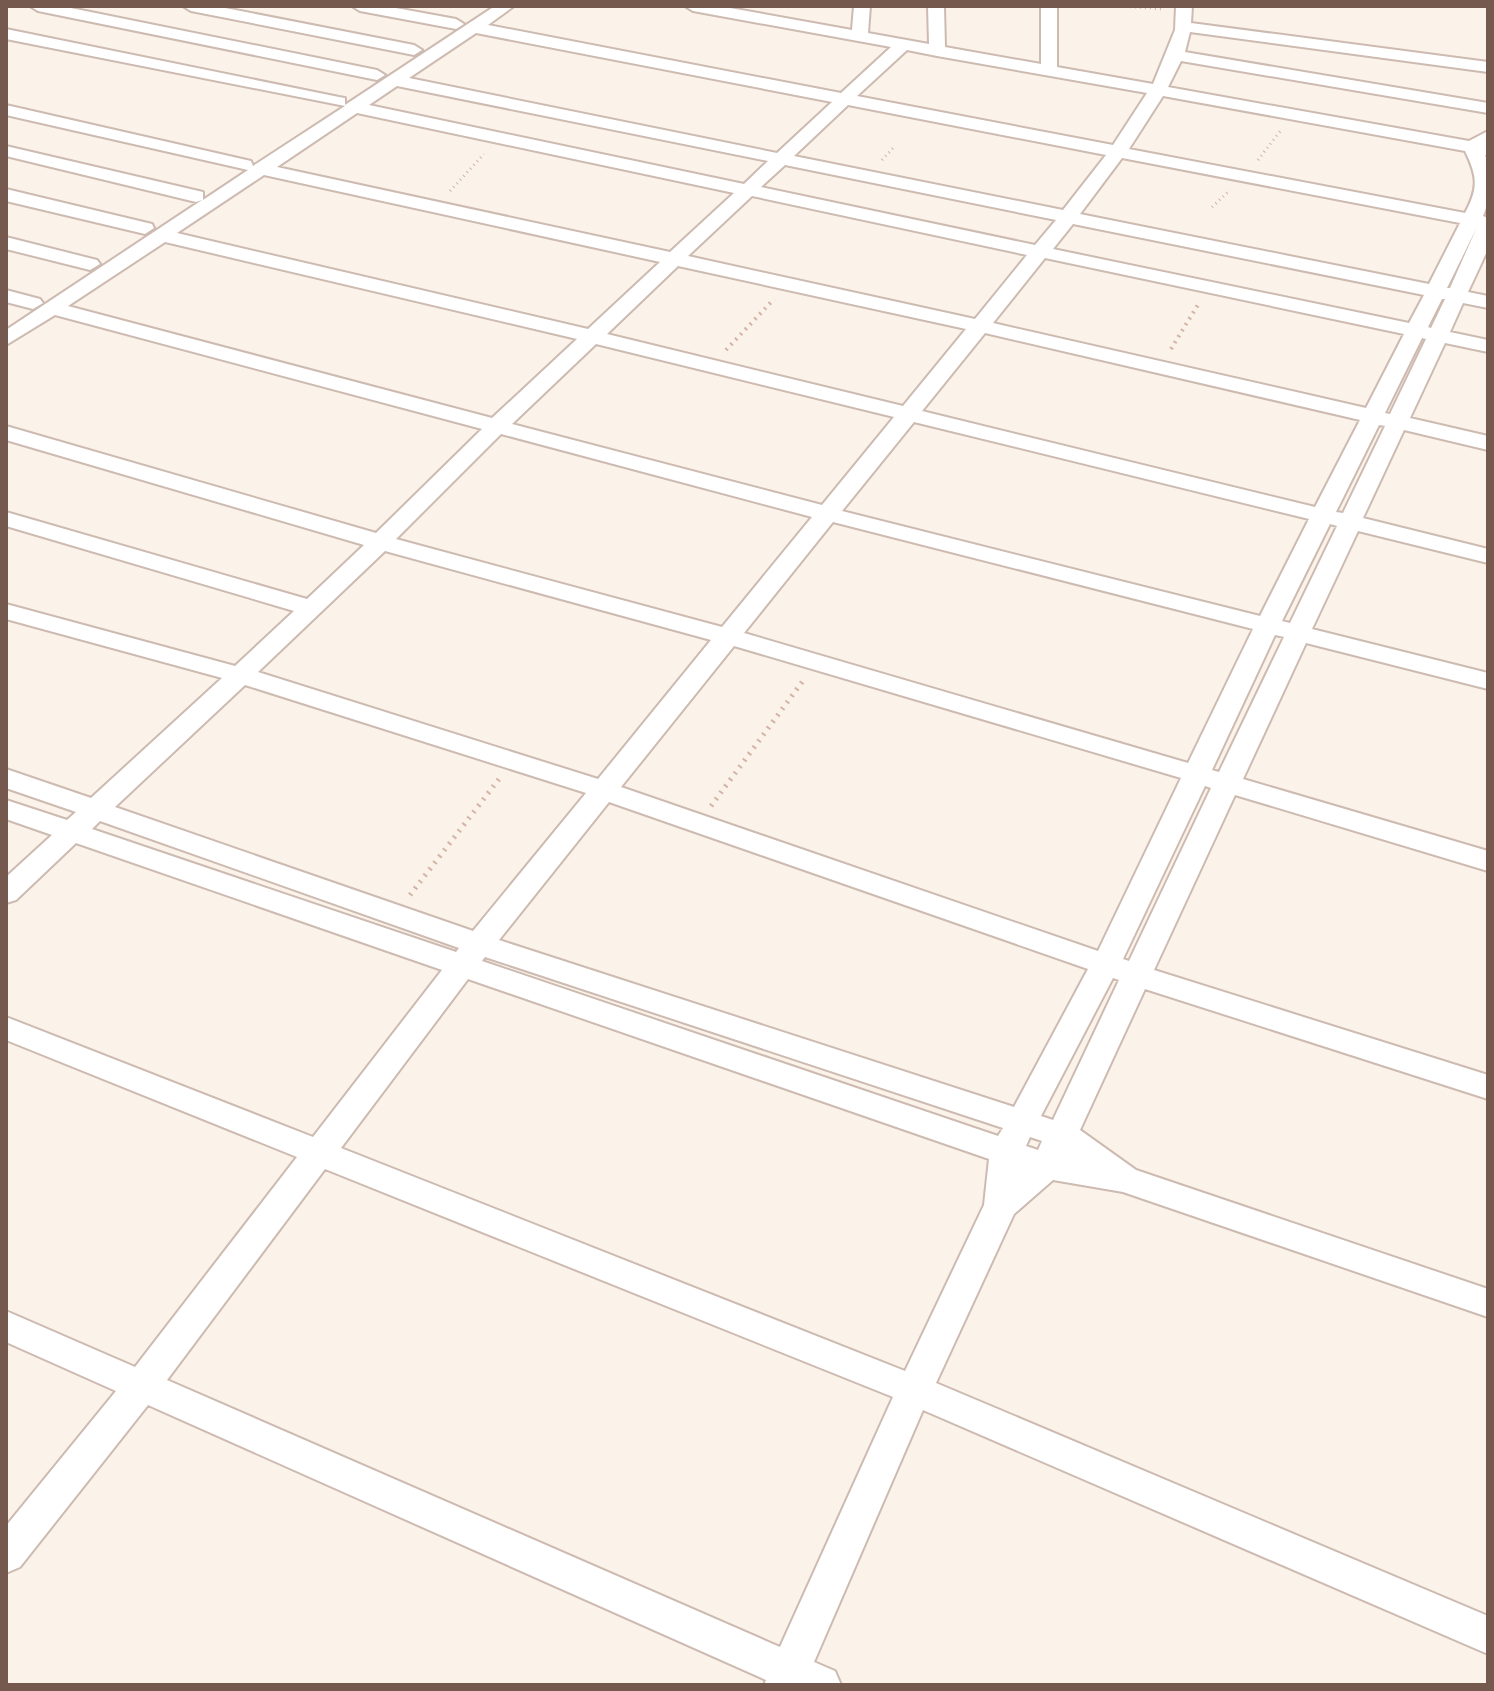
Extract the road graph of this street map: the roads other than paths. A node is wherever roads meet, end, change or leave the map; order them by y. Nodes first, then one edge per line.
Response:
1 (38, 6) edge
2 (191, 6) edge
3 (360, 6) edge
4 (485, 6) edge
5 (506, 6) edge
6 (693, 6) edge
7 (862, 6) edge
8 (936, 6) edge
9 (1049, 6) edge
10 (83, 10) edge
11 (736, 10) edge
12 (1187, 12) edge
13 (464, 26) junction
14 (6, 34) edge
15 (860, 37) junction
16 (29, 39) junction
17 (1304, 42) junction
18 (902, 45) junction
19 (414, 50) junction
20 (937, 51) junction
21 (6, 52) edge
22 (1174, 55) junction
23 (1488, 67) edge
24 (1049, 70) junction
25 (1286, 74) junction
26 (384, 78) junction
27 (1159, 89) junction
28 (1310, 97) junction
29 (843, 99) junction
30 (346, 104) junction
31 (1488, 108) edge
32 (6, 110) edge
33 (1483, 144) edge
34 (6, 151) edge
35 (1117, 152) junction
36 (781, 158) junction
37 (253, 167) junction
38 (748, 191) junction
39 (6, 195) edge
40 (196, 196) junction
41 (1068, 217) junction
42 (1482, 224) edge
43 (152, 231) junction
44 (6, 243) edge
45 (1038, 251) junction
46 (672, 261) junction
47 (90, 264) junction
48 (1446, 293) junction
49 (6, 296) edge
50 (1488, 302) edge
51 (42, 305) junction
52 (6, 321) edge
53 (980, 326) junction
54 (1426, 333) junction
55 (594, 337) junction
56 (6, 339) edge
57 (1488, 346) edge
58 (908, 416) junction
59 (1383, 419) junction
60 (499, 424) junction
61 (6, 433) edge
62 (1488, 443) edge
63 (828, 514) junction
64 (1335, 518) junction
65 (6, 519) edge
66 (380, 542) junction
67 (1488, 556) edge
68 (311, 608) junction
69 (6, 611) edge
70 (1268, 624) junction
71 (1297, 632) junction
72 (728, 637) junction
73 (240, 675) junction
74 (1488, 681) edge
75 (1197, 777) junction
76 (6, 778) edge
77 (1225, 785) junction
78 (607, 789) junction
79 (6, 809) edge
80 (96, 810) junction
81 (71, 833) junction
82 (1488, 861) edge
83 (6, 893) edge
84 (470, 955) junction
85 (1106, 964) junction
86 (1139, 976) junction
87 (6, 1028) edge
88 (1488, 1087) edge
89 (1021, 1122) junction
90 (1061, 1135) junction
91 (1006, 1152) junction
92 (317, 1153) junction
93 (1047, 1166) junction
94 (1124, 1179) junction
95 (1001, 1205) junction
96 (1488, 1303) edge
97 (6, 1326) edge
98 (140, 1388) junction
99 (914, 1390) junction
100 (6, 1555) edge
101 (1488, 1635) edge
102 (798, 1680) edge

1 - 10 street
2 - 19 street
3 - 13 street
4 - 13 street
5 - 13 street
6 - 11 street
7 - 15 street
8 - 20 street
9 - 24 street
10 - 16 street
10 - 26 street
11 - 15 street
12 - 17 street
12 - 22 street
13 - 19 street
13 - 26 street
13 - 29 street
14 - 16 street
15 - 18 street
16 - 21 street
16 - 30 street
17 - 23 street
17 - 25 street
18 - 20 street
18 - 29 street
19 - 26 street
20 - 24 street
22 - 25 street
22 - 27 street
24 - 27 street
25 - 28 street
26 - 30 street
26 - 36 street
27 - 28 street
27 - 35 street
28 - 31 street
28 - 33 street
29 - 35 street
29 - 36 street
30 - 37 street
30 - 38 street
32 - 37 street
33 - 42 street
34 - 40 street
35 - 41 street
35 - 42 street
36 - 38 street
36 - 41 street
37 - 40 street
37 - 43 street
37 - 46 street
38 - 45 street
38 - 46 street
39 - 43 street
40 - 43 street
41 - 45 street
41 - 48 street
42 - 48 street
43 - 47 street
43 - 51 street
43 - 55 street
44 - 47 street
45 - 53 street
45 - 54 street
46 - 53 street
46 - 55 street
47 - 51 street
48 - 50 street
48 - 54 street
49 - 51 street
51 - 52 street
51 - 56 street
51 - 60 street
53 - 58 street
53 - 59 street
54 - 57 street
54 - 59 street
55 - 58 street
55 - 60 street
58 - 63 street
58 - 64 street
59 - 62 street
59 - 64 street
60 - 63 street
60 - 66 street
61 - 66 street
63 - 70 street
63 - 72 street
64 - 67 street
64 - 70 street
64 - 71 street
65 - 68 street
66 - 68 street
66 - 72 street
68 - 73 street
69 - 73 street
70 - 71 street
70 - 75 street
71 - 74 street
71 - 77 street
72 - 75 street
72 - 78 street
73 - 78 street
73 - 80 street
75 - 77 street
75 - 85 street
76 - 80 street
77 - 82 street
77 - 86 street
78 - 84 street
78 - 85 street
79 - 81 street
80 - 81 street
80 - 84 street
81 - 83 street
81 - 84 street
84 - 89 street
84 - 91 street
84 - 92 street
85 - 86 street
85 - 89 street
86 - 88 street
86 - 90 street
87 - 92 street
89 - 90 street
89 - 91 street
90 - 93 street
90 - 94 street
91 - 93 street
91 - 95 street
92 - 98 street
92 - 99 street
93 - 94 street
93 - 95 street
94 - 96 street
95 - 99 street
97 - 98 street
98 - 100 street
98 - 102 street
99 - 101 street
99 - 102 street

